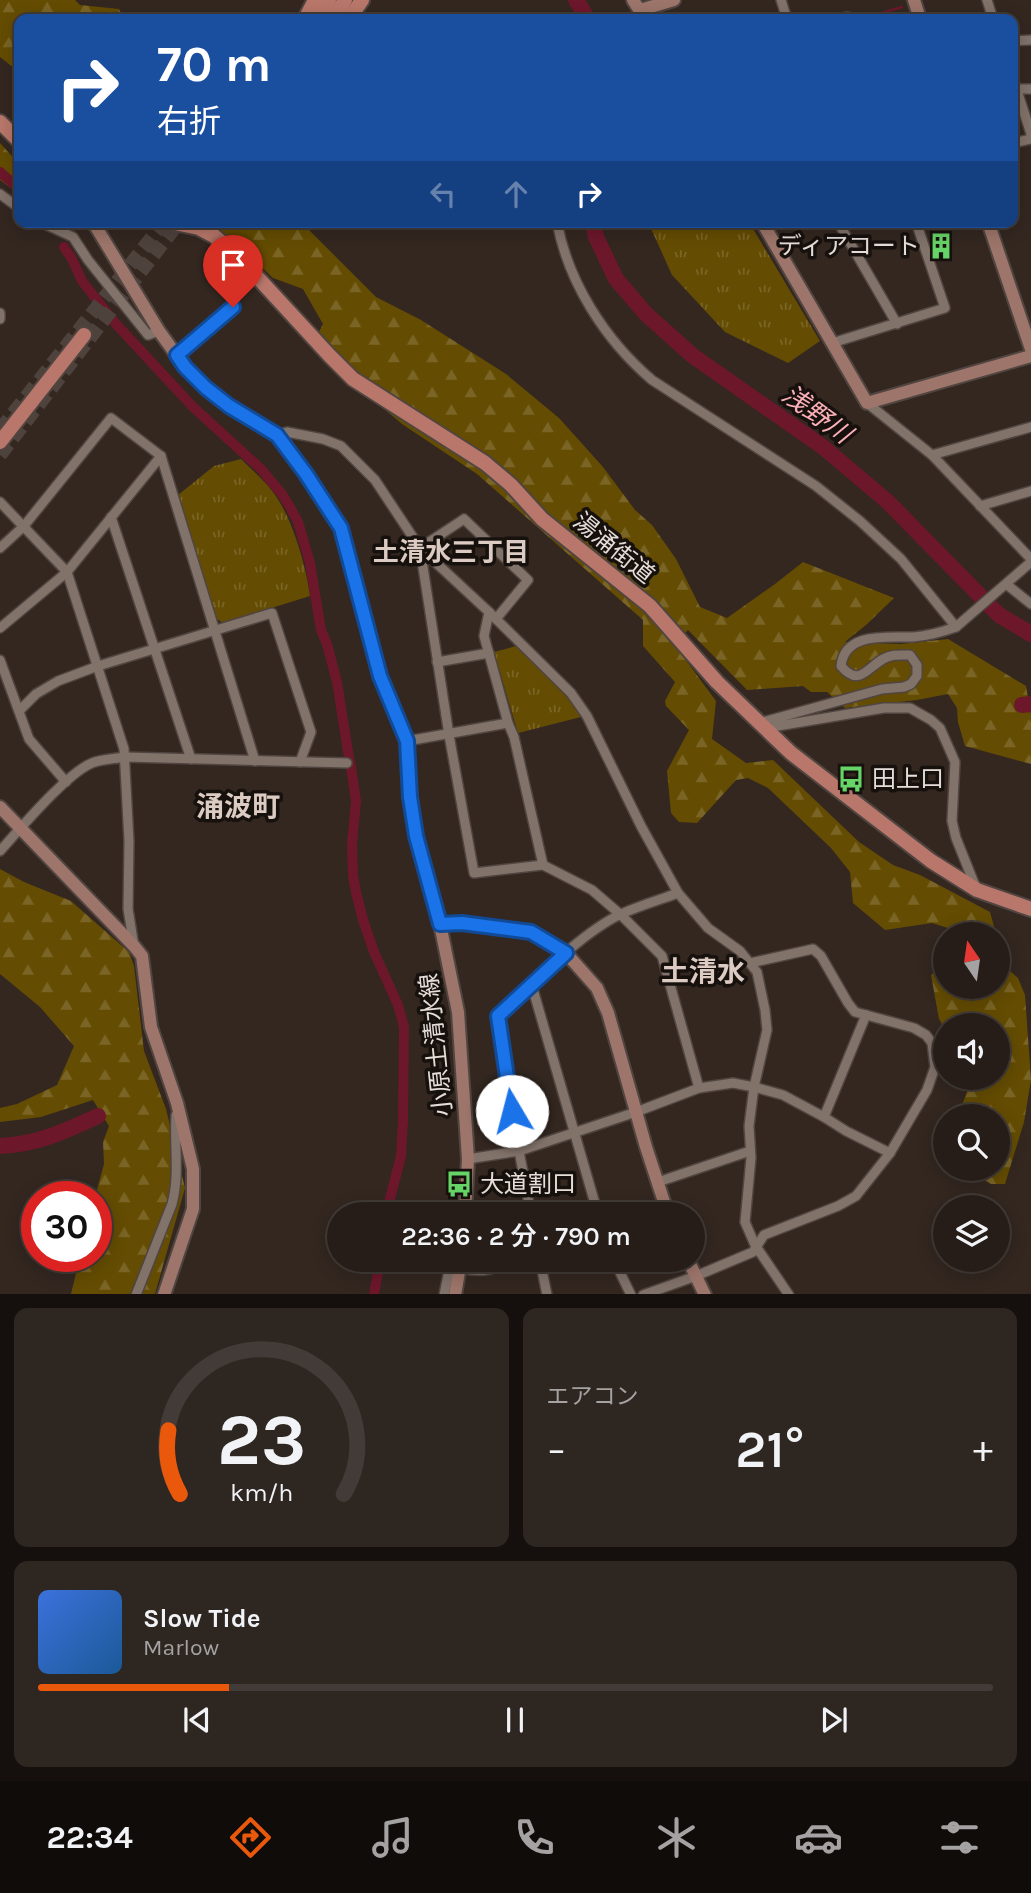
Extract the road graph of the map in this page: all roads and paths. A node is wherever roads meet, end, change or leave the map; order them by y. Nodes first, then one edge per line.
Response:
1 (674, 0) edge
2 (639, 10) edge
3 (1018, 92) edge
4 (0, 122) edge
5 (1031, 134) edge
6 (14, 136) edge
7 (53, 228) edge
8 (97, 228) edge
9 (199, 228) edge
10 (557, 228) edge
11 (765, 228) edge
12 (841, 228) edge
13 (918, 228) edge
14 (990, 228) edge
15 (233, 307) dead end
16 (897, 324) junction
17 (159, 331) junction
18 (85, 335) dead end
19 (832, 343) junction
20 (1031, 349) edge
21 (177, 355) junction
22 (1031, 356) edge
23 (867, 403) junction
24 (1031, 427) edge
25 (277, 435) junction
26 (0, 442) edge
27 (932, 455) junction
28 (161, 456) junction
29 (1031, 491) edge
30 (0, 502) edge
31 (980, 506) junction
32 (111, 517) junction
33 (24, 526) junction
34 (0, 548) edge
35 (420, 548) junction
36 (1031, 561) edge
37 (67, 572) junction
38 (1005, 585) junction
39 (1031, 604) edge
40 (492, 616) junction
41 (960, 624) junction
42 (0, 628) edge
43 (215, 631) junction
44 (155, 649) junction
45 (489, 653) junction
46 (0, 660) edge
47 (437, 662) junction
48 (98, 666) junction
49 (19, 711) junction
50 (508, 723) junction
51 (762, 725) junction
52 (449, 735) junction
53 (407, 741) junction
54 (125, 757) junction
55 (191, 759) junction
56 (255, 761) junction
57 (300, 762) junction
58 (347, 763) dead end
59 (66, 782) junction
60 (0, 807) edge
61 (21, 829) junction
62 (0, 850) edge
63 (543, 865) junction
64 (977, 890) junction
65 (678, 893) junction
66 (1031, 909) edge
67 (621, 915) junction
68 (440, 924) junction
69 (134, 946) junction
70 (566, 953) junction
71 (750, 963) junction
72 (532, 986) junction
73 (866, 1015) junction
74 (754, 1087) junction
75 (699, 1088) junction
76 (177, 1103) junction
77 (636, 1112) junction
78 (824, 1116) junction
79 (575, 1132) junction
80 (750, 1151) junction
81 (519, 1152) junction
82 (890, 1153) junction
83 (468, 1158) junction
84 (658, 1182) junction
85 (466, 1202) edge
86 (529, 1202) edge
87 (595, 1202) edge
88 (664, 1202) edge
89 (755, 1245) junction
90 (454, 1272) edge
91 (457, 1272) edge
92 (542, 1272) edge
93 (620, 1272) edge
94 (694, 1272) edge
95 (696, 1276) junction
96 (136, 1294) edge
97 (164, 1294) edge
98 (444, 1294) edge
99 (455, 1294) edge
100 (547, 1294) edge
101 (631, 1294) edge
102 (643, 1294) edge
103 (705, 1294) edge
104 (789, 1294) edge

1 - 2 street
3 - 5 street
4 - 6 main road
7 - 17 street
8 - 17 street, 小原土清水線
9 - 51 main road, 湯涌街道
10 - 41 street
11 - 19 street
12 - 16 street
13 - 16 street
14 - 20 street
15 - 21 street
16 - 19 street
17 - 21 street, 小原土清水線
18 - 26 main road
19 - 23 street
21 - 25 street, 小原土清水線
22 - 23 street
23 - 27 street
24 - 27 street
25 - 35 street
25 - 53 street, 小原土清水線
27 - 31 street
28 - 32 street
28 - 33 street
28 - 43 street
29 - 31 street
30 - 33 street
31 - 36 street
32 - 37 street
32 - 44 street
33 - 34 street
33 - 37 street
35 - 40 street
35 - 40 street
35 - 47 street
36 - 38 street
37 - 42 street
37 - 48 street
38 - 39 street
38 - 41 street
40 - 45 street
40 - 65 street
41 - 51 street
43 - 44 street
43 - 56 street
43 - 57 street
44 - 48 street
44 - 55 street
45 - 47 street
45 - 50 street
46 - 49 street
47 - 52 street
48 - 49 street
48 - 54 street
49 - 59 street
50 - 52 street
50 - 63 street
51 - 64 main road, 湯涌街道
51 - 64 street
52 - 53 street
52 - 63 street
53 - 68 street, 小原土清水線
54 - 55 street
54 - 59 street
54 - 69 street
55 - 56 street
56 - 57 street
57 - 58 street
59 - 61 street
60 - 61 street
61 - 62 street
61 - 69 street
63 - 67 street
64 - 66 main road, 湯涌街道
65 - 67 street
65 - 71 street
67 - 70 street
67 - 75 street
68 - 70 street
68 - 83 street, 小原土清水線
69 - 76 street
70 - 72 street
70 - 77 street
71 - 73 street
71 - 74 street
72 - 79 street
72 - 81 street
73 - 78 street
73 - 82 street
74 - 75 street
74 - 78 street
74 - 80 street
75 - 77 street
76 - 96 street
76 - 97 street
77 - 79 street
77 - 84 street
78 - 82 street
79 - 81 street
79 - 87 street
80 - 84 street
80 - 89 street
81 - 83 street
81 - 86 street
82 - 89 street
83 - 85 street, 小原土清水線
84 - 88 street
89 - 95 street
89 - 104 street
90 - 98 street
91 - 99 street
92 - 100 street
93 - 101 street
94 - 95 street
95 - 102 street
95 - 103 street

